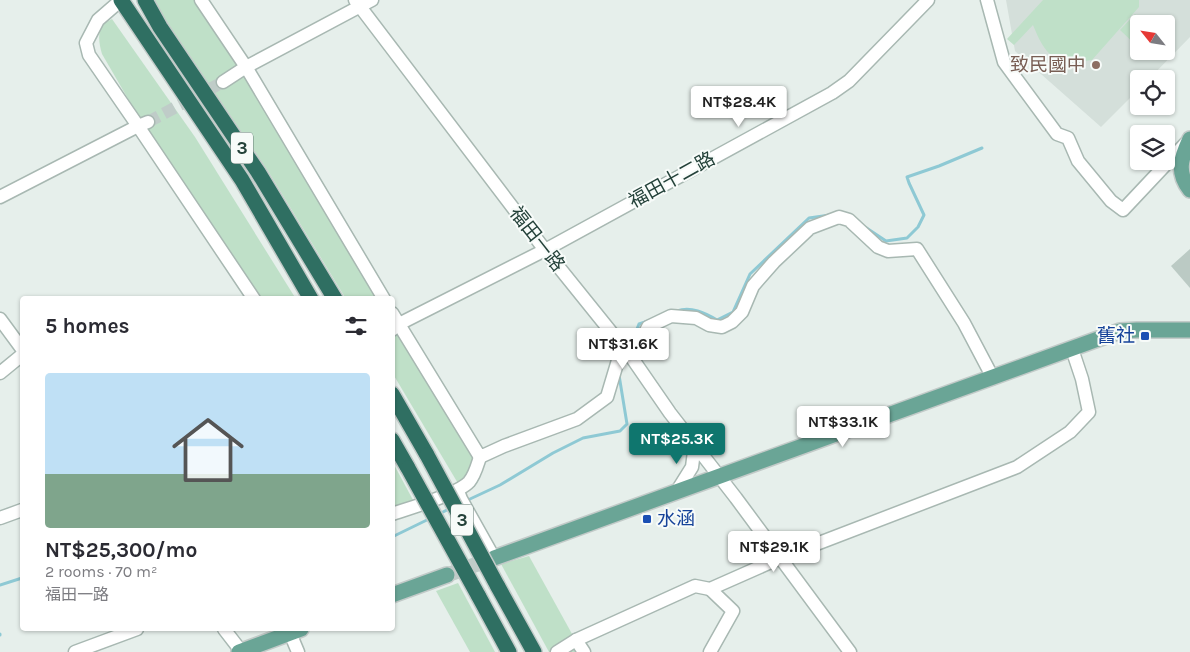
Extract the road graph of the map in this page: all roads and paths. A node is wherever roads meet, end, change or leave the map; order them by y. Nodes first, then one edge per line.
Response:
1 (121, 0) edge
2 (145, 0) edge
3 (200, 0) edge
4 (372, 0) edge
5 (928, 0) edge
6 (987, 0) edge
7 (358, 3) edge
8 (246, 67) junction
9 (223, 82) tunnel mouth
10 (143, 124) junction
11 (1190, 139) edge
12 (1190, 190) edge
13 (0, 197) edge
14 (545, 250) junction
15 (252, 296) edge
16 (310, 296) edge
17 (333, 296) edge
18 (382, 296) edge
19 (0, 319) edge
20 (396, 327) edge
21 (1190, 330) edge
22 (20, 346) edge
23 (622, 347) junction
24 (1072, 349) junction
25 (20, 356) edge
26 (632, 358) junction
27 (0, 373) edge
28 (993, 378) junction
29 (395, 399) edge
30 (695, 444) junction
31 (395, 445) edge
32 (480, 457) junction
33 (720, 477) junction
34 (458, 491) junction
35 (678, 491) junction
36 (20, 511) edge
37 (395, 513) edge
38 (0, 518) edge
39 (494, 558) joint
40 (780, 558) junction
41 (447, 575) tunnel mouth
42 (710, 589) junction
43 (395, 594) edge
44 (132, 631) edge
45 (225, 631) edge
46 (295, 631) edge
47 (576, 640) junction
48 (75, 652) edge
49 (240, 652) edge
50 (298, 652) edge
51 (509, 652) edge
52 (534, 652) edge
53 (557, 652) edge
54 (584, 652) edge
55 (710, 652) edge
56 (850, 652) edge

1 - 10 street
1 - 16 highway, 3
2 - 17 highway, 3
3 - 8 street
4 - 7 street
5 - 14 street, 福田十二路
6 - 11 street
7 - 8 street
7 - 14 street, 福田一路
8 - 9 street
8 - 18 street
10 - 13 street
10 - 15 street
11 - 12 main road
14 - 20 street, 福田十二路
14 - 23 street, 福田一路
19 - 22 street
20 - 32 street
21 - 24 main road
23 - 26 street, 福田一路
23 - 32 street
24 - 28 main road
24 - 40 street
25 - 27 street
26 - 28 street
26 - 30 street, 福田一路
28 - 33 main road
29 - 52 highway, 3, bridge
30 - 33 street, 福田一路
30 - 35 street
31 - 51 highway, 3, bridge
32 - 34 street
33 - 35 main road
33 - 40 street, 福田一路
34 - 37 street
34 - 39 street
35 - 39 main road
36 - 38 street
40 - 42 street
40 - 56 street, 福田一路
41 - 43 main road
42 - 47 street
42 - 55 street
44 - 48 street
45 - 49 street
46 - 49 main road
46 - 50 street
47 - 53 street
47 - 54 street

